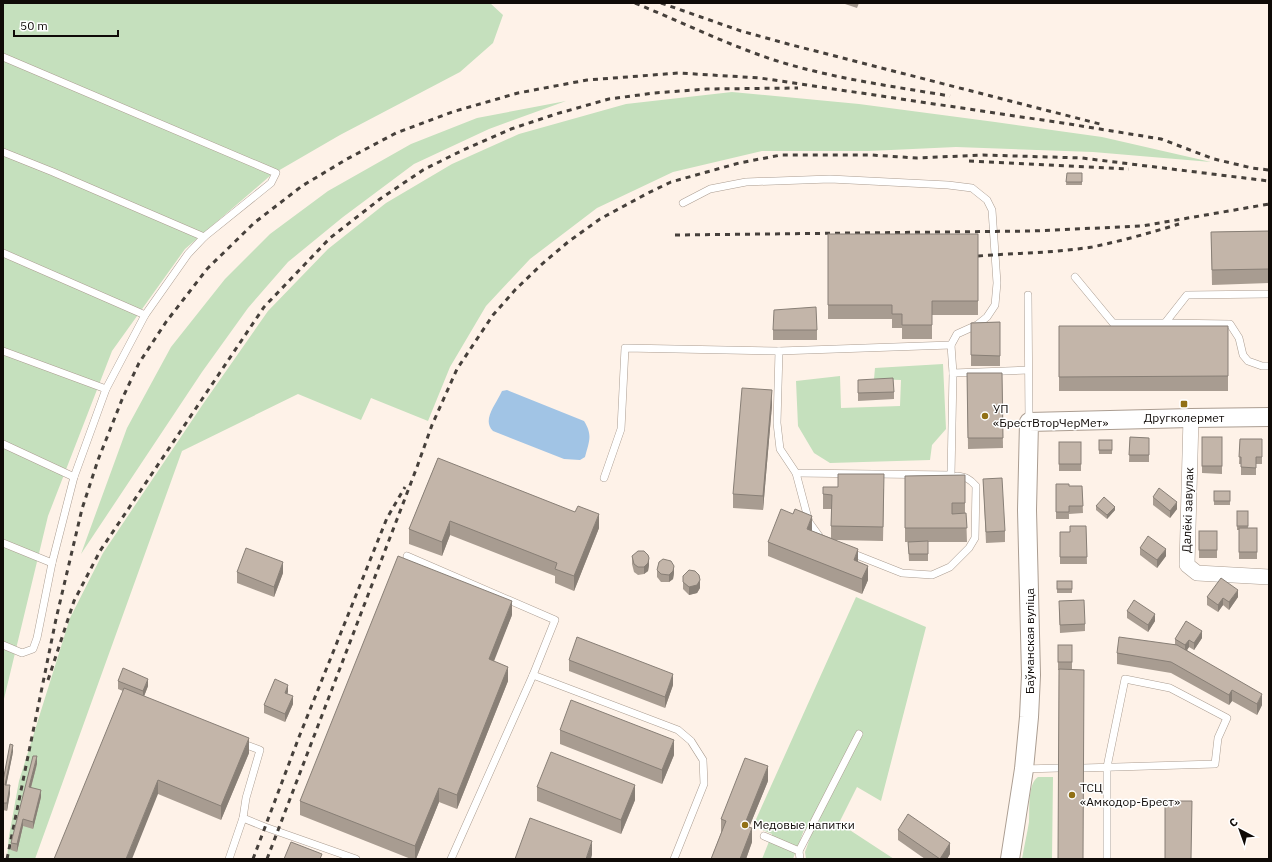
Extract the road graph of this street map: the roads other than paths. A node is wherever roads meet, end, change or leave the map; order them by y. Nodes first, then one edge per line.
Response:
1 (3, 57) edge
2 (3, 152) edge
3 (683, 203) dead end
4 (204, 237) junction
5 (3, 253) edge
6 (1075, 277) dead end
7 (1269, 294) edge
8 (1028, 295) dead end
9 (146, 315) junction
10 (1165, 323) junction
11 (951, 345) junction
12 (3, 350) edge
13 (779, 351) junction
14 (1269, 366) edge
15 (1028, 370) junction
16 (953, 373) junction
17 (106, 389) junction
18 (1269, 417) edge
19 (1191, 418) junction
20 (1029, 422) junction
21 (3, 444) edge
22 (796, 473) junction
23 (951, 475) junction
24 (74, 478) junction
25 (604, 478) dead end
26 (3, 543) edge
27 (830, 545) edge
28 (844, 550) edge
29 (407, 556) dead end
30 (52, 563) junction
31 (1269, 577) edge
32 (3, 645) edge
33 (533, 675) junction
34 (859, 734) dead end
35 (232, 739) edge
36 (1024, 768) junction
37 (1059, 768) edge
38 (1083, 768) edge
39 (1107, 768) junction
40 (243, 818) junction
41 (764, 836) dead end
42 (799, 850) junction
43 (229, 859) edge
44 (356, 859) edge
45 (451, 859) edge
46 (674, 859) edge
47 (800, 859) edge
48 (1010, 859) edge
49 (1107, 859) edge

1 - 4 lane
2 - 4 lane
3 - 11 lane
4 - 9 lane
5 - 9 lane
6 - 10 lane
7 - 10 lane
8 - 15 lane
9 - 17 lane
10 - 14 lane
11 - 13 lane
11 - 16 lane
12 - 17 lane
13 - 22 lane
13 - 25 lane
15 - 16 lane
15 - 20 lane
16 - 23 lane
17 - 24 lane
18 - 19 street
19 - 20 street
19 - 31 street, Далёкі завулак
20 - 36 street, Баўманская вуліца
21 - 24 lane
22 - 23 lane
22 - 27 lane
23 - 28 lane
24 - 30 lane
26 - 30 lane
29 - 33 lane
30 - 32 lane
33 - 45 lane
33 - 46 lane
34 - 42 lane
35 - 40 lane
36 - 37 lane
36 - 48 street, Баўманская вуліца
38 - 39 lane
39 - 39 lane
39 - 49 lane
40 - 43 lane
40 - 44 lane
41 - 42 lane
42 - 47 lane

